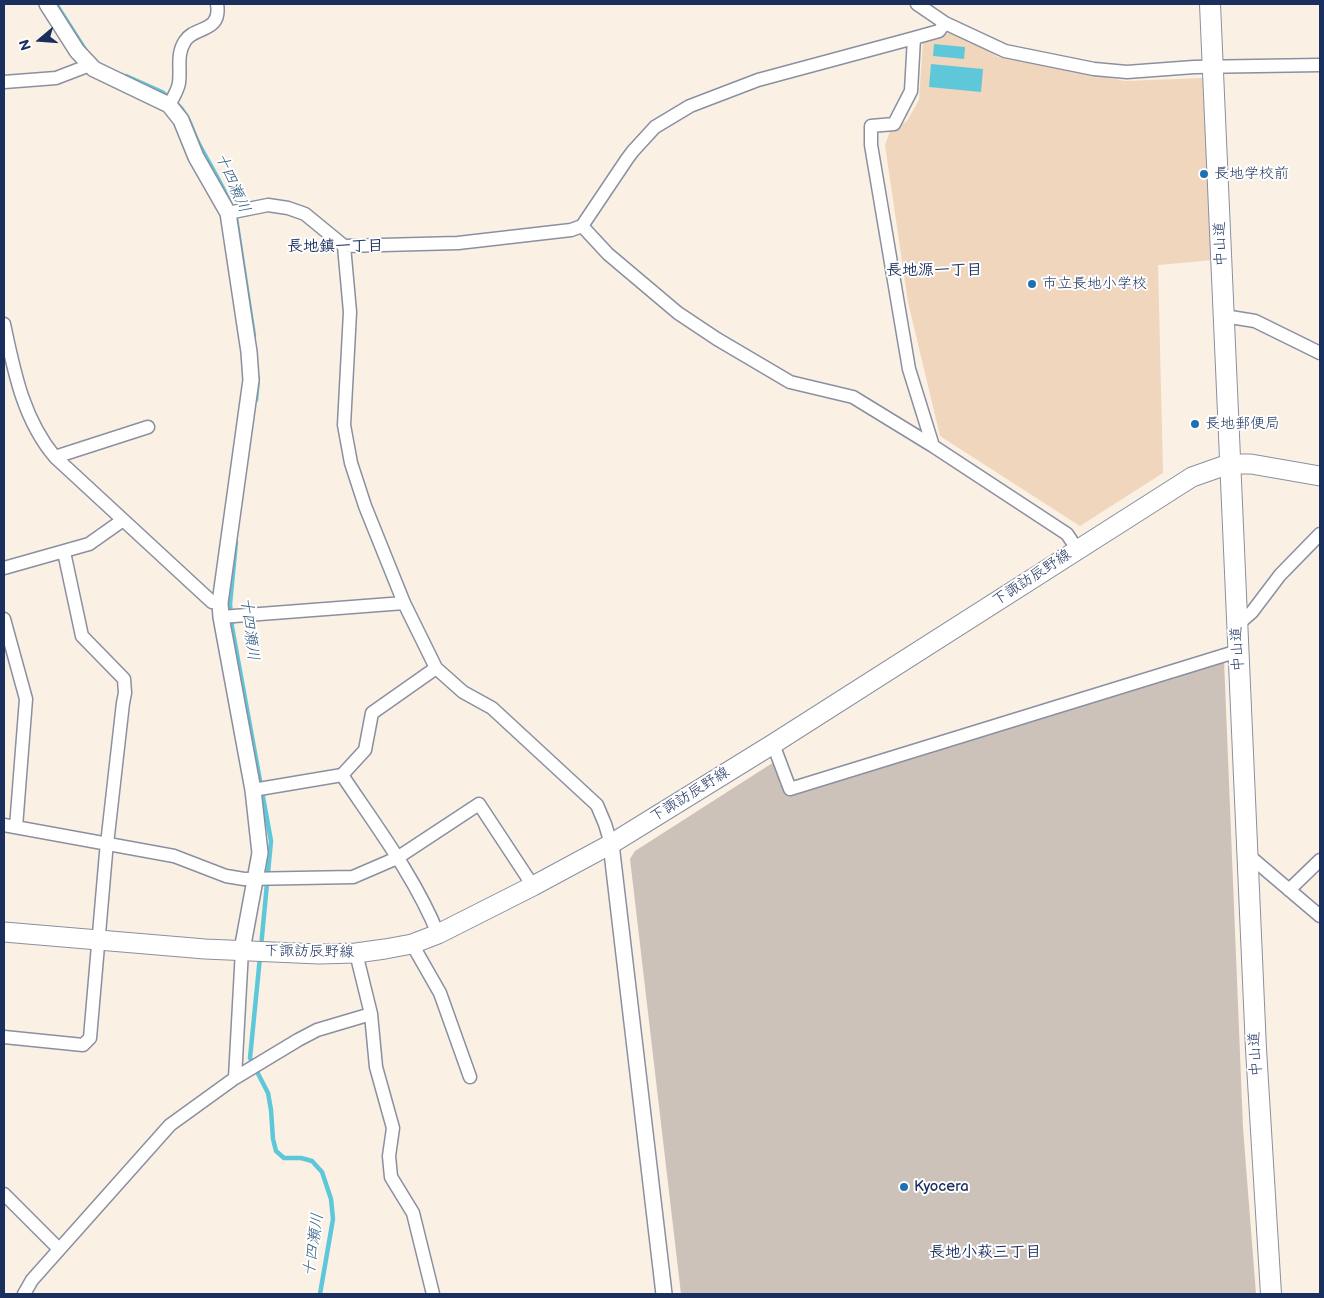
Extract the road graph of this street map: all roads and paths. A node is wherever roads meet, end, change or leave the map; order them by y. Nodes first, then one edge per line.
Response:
1 (47, 4) edge
2 (218, 4) edge
3 (917, 4) edge
4 (1210, 4) edge
5 (930, 8) edge
6 (945, 23) junction
7 (914, 38) junction
8 (90, 65) junction
9 (1320, 65) edge
10 (1213, 67) junction
11 (4, 82) edge
12 (169, 105) junction
13 (228, 213) junction
14 (582, 226) junction
15 (344, 246) junction
16 (1224, 316) junction
17 (4, 324) edge
18 (1320, 354) edge
19 (148, 427) dead end
20 (933, 446) junction
21 (55, 457) junction
22 (1229, 464) junction
23 (1320, 476) edge
24 (123, 520) junction
25 (1320, 534) edge
26 (1078, 549) junction
27 (64, 552) junction
28 (4, 568) edge
29 (404, 603) junction
30 (220, 610) junction
31 (4, 620) edge
32 (1237, 625) junction
33 (1238, 651) junction
34 (436, 668) junction
35 (773, 744) junction
36 (342, 775) junction
37 (253, 790) junction
38 (10, 826) edge
39 (610, 844) junction
40 (107, 845) junction
41 (1247, 854) junction
42 (397, 858) junction
43 (1320, 860) edge
44 (256, 877) junction
45 (533, 886) junction
46 (1290, 890) junction
47 (1320, 916) edge
48 (4, 932) edge
49 (438, 934) junction
50 (98, 940) junction
51 (412, 944) junction
52 (242, 950) junction
53 (356, 953) junction
54 (371, 1014) junction
55 (4, 1037) edge
56 (470, 1077) dead end
57 (235, 1078) junction
58 (4, 1194) edge
59 (59, 1249) junction
60 (24, 1294) edge
61 (433, 1294) edge
62 (664, 1294) edge
63 (1271, 1294) edge

1 - 8 street
2 - 12 street
3 - 5 street
4 - 10 highway, 中山道
5 - 6 street
6 - 7 street
6 - 10 street
7 - 14 street
7 - 20 street
8 - 11 street
8 - 12 street
9 - 10 street
10 - 16 highway, 中山道
12 - 13 street
13 - 15 street
13 - 30 street
14 - 15 street
14 - 20 street
15 - 29 street
16 - 18 street
16 - 22 highway, 中山道
17 - 21 street
19 - 21 street
20 - 26 street
21 - 24 street
22 - 23 main road, 下諏訪辰野線
22 - 26 main road, 下諏訪辰野線
22 - 32 highway, 中山道
24 - 27 street
24 - 30 street
25 - 32 street
26 - 35 main road, 下諏訪辰野線
27 - 28 street
27 - 40 street
29 - 30 street
29 - 34 street
30 - 37 street
31 - 38 street
32 - 33 highway, 中山道
33 - 35 street
33 - 41 highway, 中山道
34 - 36 street
34 - 39 street
35 - 39 main road, 下諏訪辰野線
36 - 37 street
36 - 42 street
37 - 44 street
38 - 40 street
39 - 45 main road, 下諏訪辰野線
39 - 62 street
40 - 44 street
40 - 50 street
41 - 46 street
41 - 63 highway, 中山道
42 - 44 street
42 - 45 street
42 - 49 street
43 - 46 street
44 - 52 street
45 - 49 main road, 下諏訪辰野線
46 - 47 street
48 - 50 main road, 下諏訪辰野線
49 - 51 main road, 下諏訪辰野線
50 - 52 main road, 下諏訪辰野線
50 - 55 street
51 - 53 main road, 下諏訪辰野線
51 - 56 street
52 - 53 main road, 下諏訪辰野線
52 - 57 street
53 - 54 street
54 - 57 street
54 - 61 street
57 - 59 street
58 - 59 street
59 - 60 street

